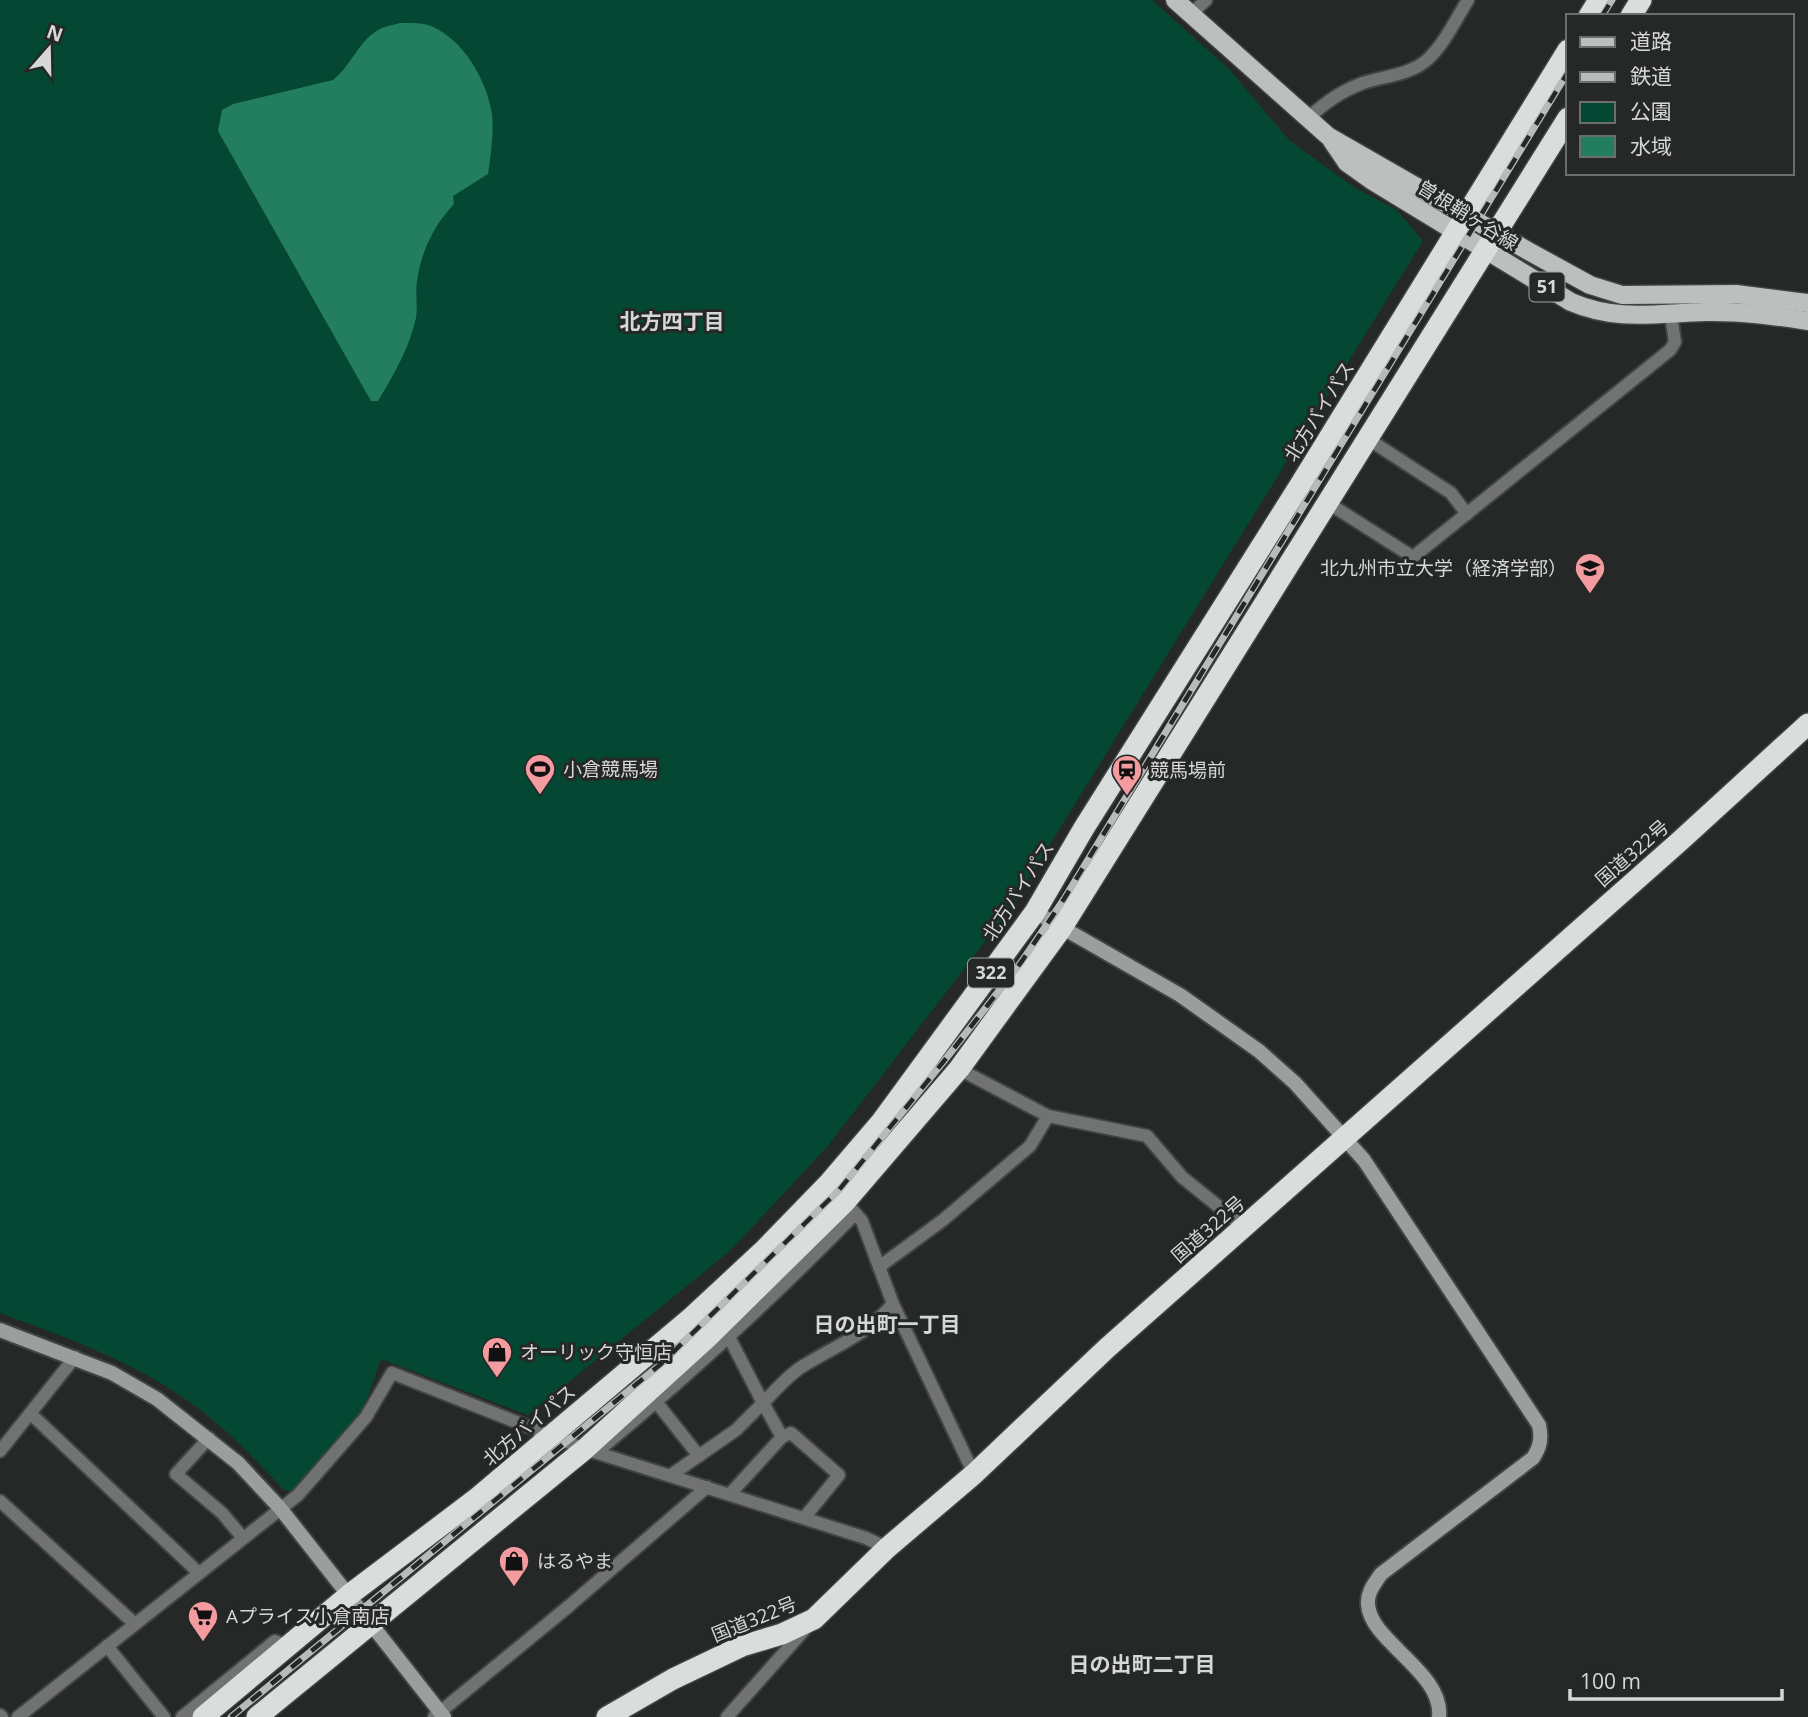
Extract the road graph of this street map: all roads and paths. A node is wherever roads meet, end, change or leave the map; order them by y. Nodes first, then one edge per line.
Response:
1 (1175, 0) edge
2 (1206, 0) edge
3 (1468, 0) edge
4 (1191, 14) junction
5 (1566, 53) edge
6 (1308, 118) junction
7 (1566, 121) edge
8 (1462, 223) junction
9 (1492, 242) junction
10 (1808, 303) edge
11 (1671, 315) junction
12 (1808, 321) edge
13 (1368, 439) junction
14 (1328, 503) junction
15 (1467, 514) junction
16 (1808, 724) edge
17 (1035, 912) junction
18 (1061, 929) junction
19 (959, 1069) junction
20 (1048, 1116) junction
21 (1343, 1138) junction
22 (830, 1184) junction
23 (850, 1208) junction
24 (1245, 1228) junction
25 (879, 1267) junction
26 (893, 1304) junction
27 (0, 1330) edge
28 (729, 1337) junction
29 (75, 1357) junction
30 (657, 1403) junction
31 (763, 1403) junction
32 (31, 1414) junction
33 (551, 1436) junction
34 (782, 1437) junction
35 (209, 1438) junction
36 (0, 1451) edge
37 (591, 1451) junction
38 (699, 1456) junction
39 (974, 1474) junction
40 (671, 1475) junction
41 (707, 1486) junction
42 (730, 1494) junction
43 (0, 1500) edge
44 (280, 1508) junction
45 (804, 1518) junction
46 (243, 1538) junction
47 (887, 1548) junction
48 (199, 1573) junction
49 (349, 1595) junction
50 (814, 1619) junction
51 (371, 1623) junction
52 (135, 1624) junction
53 (107, 1646) junction
54 (288, 1646) junction
55 (439, 1715) edge
56 (18, 1717) edge
57 (164, 1717) edge
58 (182, 1717) edge
59 (203, 1717) edge
60 (257, 1717) edge
61 (607, 1717) edge
62 (727, 1717) edge
63 (1439, 1717) edge

1 - 4 main road, 曽根鞘ヶ谷線 / 51
2 - 4 street
3 - 6 street
4 - 6 main road, 曽根鞘ヶ谷線 / 51
5 - 8 highway, 北方バイパス / 322
6 - 8 main road, 曽根鞘ヶ谷線 / 51
7 - 9 highway, 322
8 - 9 main road, 曽根鞘ヶ谷線 / 51
8 - 17 highway, 北方バイパス / 322
9 - 10 main road, 曽根鞘ヶ谷線 / 51
9 - 11 main road, 曽根鞘ヶ谷線 / 51
9 - 13 highway, 322
11 - 12 main road, 曽根鞘ヶ谷線 / 51
11 - 15 street
13 - 14 highway, 322
13 - 15 street
14 - 15 street
14 - 18 highway, 322
16 - 21 highway, 国道322号
17 - 18 street
17 - 22 highway, 北方バイパス / 322
18 - 19 highway, 322
18 - 21 street
19 - 20 street
19 - 23 highway, 322
20 - 24 street
20 - 25 street
21 - 24 highway, 国道322号
21 - 63 street
22 - 23 street
22 - 33 highway, 北方バイパス / 322
23 - 25 street
23 - 28 street
23 - 37 highway, 322
24 - 39 highway, 国道322号
25 - 26 street
26 - 31 street
26 - 39 street
27 - 29 street
28 - 30 street
28 - 31 street
29 - 32 street
29 - 35 street
30 - 37 street
30 - 38 street
31 - 34 street
31 - 38 street
32 - 36 street
32 - 48 street
33 - 37 street
33 - 44 street
33 - 49 highway, 北方バイパス / 322
34 - 42 street
34 - 45 street
35 - 44 street
35 - 46 street
37 - 40 street
37 - 51 highway, 322
38 - 40 street
39 - 47 highway, 国道322号
40 - 41 street
41 - 42 street
41 - 55 street
42 - 45 street
43 - 52 street
44 - 46 street
44 - 49 street
45 - 47 street
46 - 48 street
47 - 50 highway, 国道322号
48 - 52 street
49 - 51 street
49 - 54 highway, 北方バイパス / 322
50 - 61 highway, 国道322号
50 - 62 street
51 - 55 street
51 - 60 highway, 322
52 - 53 street
53 - 56 street
53 - 57 street
54 - 58 street
54 - 59 highway, 北方バイパス / 322

